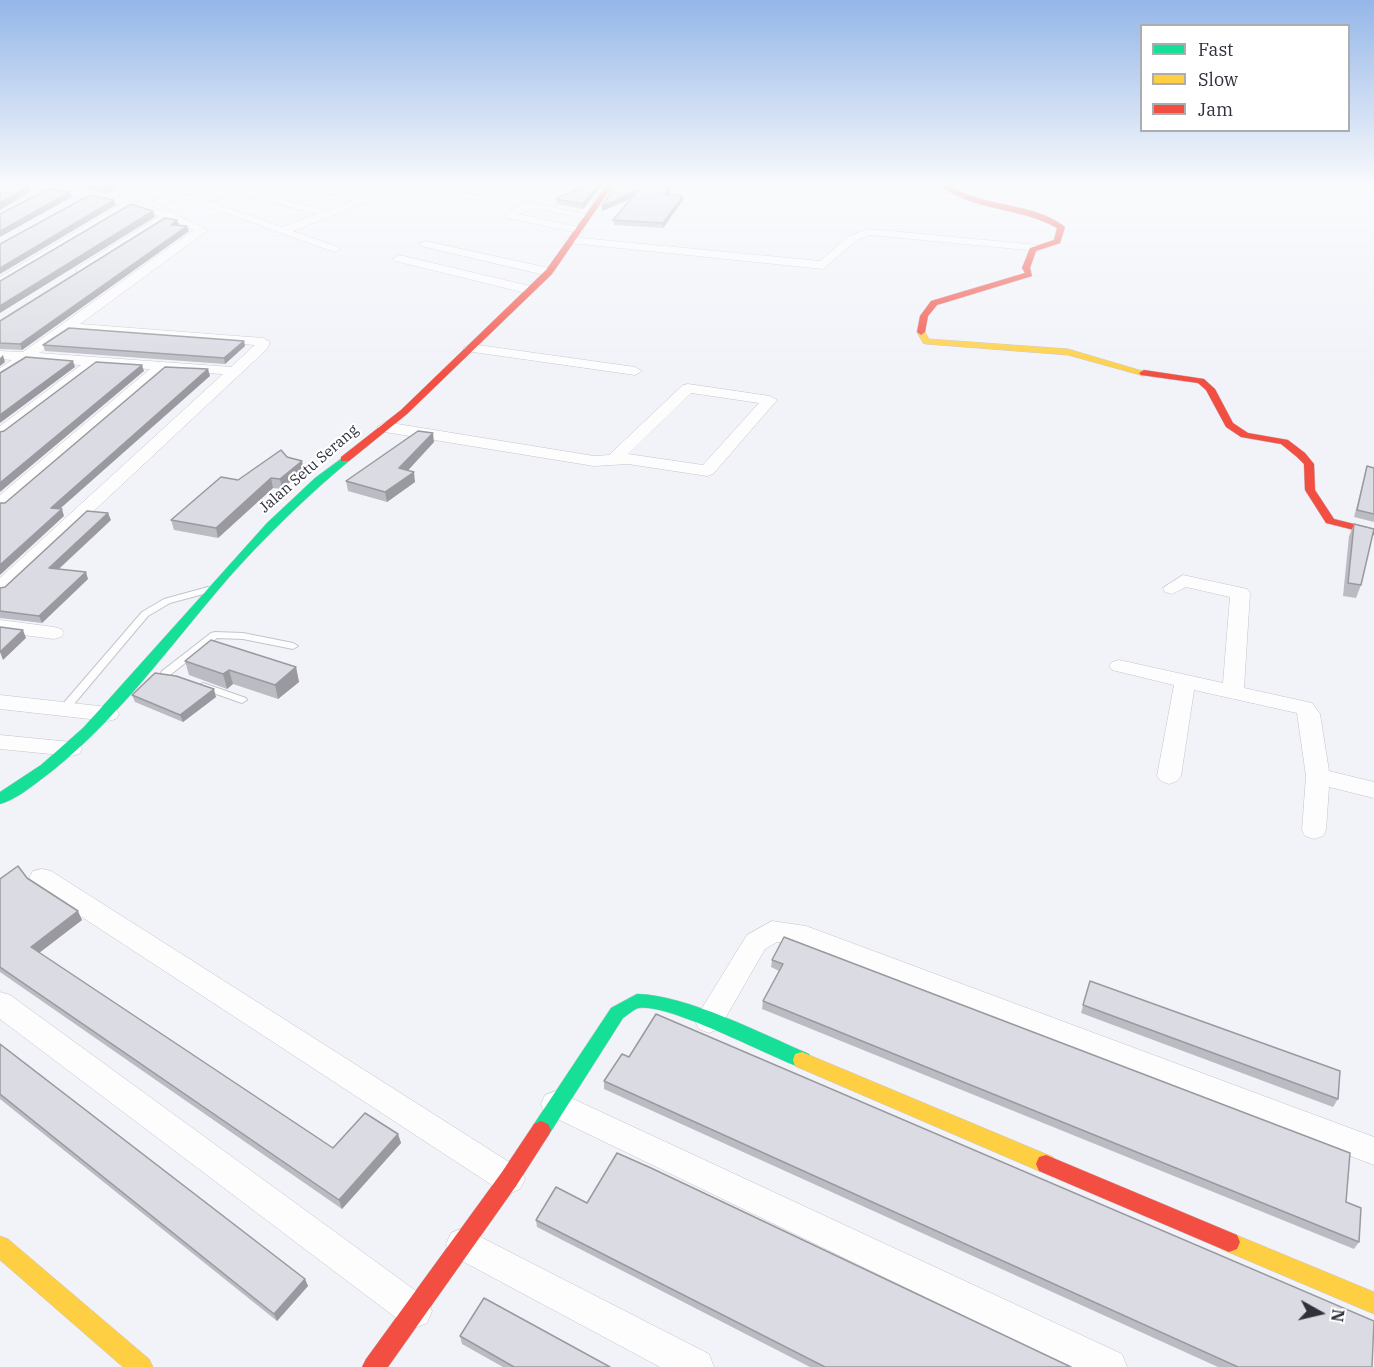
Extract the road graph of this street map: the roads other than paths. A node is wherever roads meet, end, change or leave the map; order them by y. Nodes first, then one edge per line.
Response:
1 (55, 249) edge
2 (116, 249) edge
3 (176, 249) edge
4 (446, 249) edge
5 (565, 249) edge
6 (693, 249) edge
7 (841, 249) edge
8 (1036, 249) edge
9 (399, 260) dead end
10 (549, 272) junction
11 (71, 277) edge
12 (0, 282) edge
13 (530, 290) junction
14 (69, 327) junction
15 (471, 348) junction
16 (0, 355) edge
17 (26, 357) junction
18 (93, 362) junction
19 (163, 366) junction
20 (234, 371) junction
21 (635, 371) dead end
22 (0, 375) edge
23 (385, 427) junction
24 (0, 433) edge
25 (615, 458) junction
26 (0, 504) edge
27 (1374, 532) edge
28 (0, 588) edge
29 (1172, 588) dead end
30 (212, 590) junction
31 (0, 626) edge
32 (54, 633) dead end
33 (293, 646) dead end
34 (1119, 666) dead end
35 (146, 670) junction
36 (177, 677) junction
37 (1185, 681) junction
38 (1233, 692) junction
39 (242, 700) dead end
40 (0, 702) edge
41 (65, 708) junction
42 (108, 714) junction
43 (0, 742) edge
44 (71, 749) junction
45 (1169, 776) dead end
46 (1317, 776) junction
47 (1374, 790) edge
48 (0, 799) edge
49 (1314, 830) dead end
50 (42, 878) dead end
51 (0, 1003) edge
52 (709, 1021) junction
53 (556, 1104) junction
54 (1374, 1151) edge
55 (509, 1179) junction
56 (463, 1244) junction
57 (0, 1246) edge
58 (1374, 1303) edge
59 (415, 1311) junction
60 (141, 1367) edge
61 (374, 1367) edge
62 (696, 1367) edge
63 (1109, 1367) edge

1 - 12 street
2 - 11 street
3 - 14 street
4 - 10 street
5 - 10 street, Jalan Setu Serang
6 - 7 street
8 - 27 street
9 - 13 street
10 - 13 street, Jalan Setu Serang
13 - 15 street, Jalan Setu Serang
14 - 17 street
14 - 20 street
15 - 21 street
15 - 23 street, Jalan Setu Serang
16 - 17 street
17 - 18 street
17 - 22 street
18 - 19 street
18 - 24 street
19 - 20 street
19 - 26 street
20 - 28 street
23 - 25 street
23 - 30 street, Jalan Setu Serang
25 - 25 street
29 - 38 street
30 - 35 street, Jalan Setu Serang
30 - 41 lane
31 - 32 street
33 - 36 lane
34 - 37 street
35 - 36 lane
35 - 42 street, Jalan Setu Serang
36 - 39 lane
37 - 38 street
37 - 45 street
38 - 46 street
40 - 41 street
41 - 42 street
42 - 44 street, Jalan Setu Serang
43 - 44 street
44 - 48 street, Jalan Setu Serang
46 - 47 street
46 - 49 street
50 - 55 street
51 - 59 street
52 - 53 street
52 - 54 street
52 - 58 street
53 - 55 street
53 - 63 street
55 - 56 street
56 - 59 street
56 - 62 street
57 - 60 street
59 - 61 street

